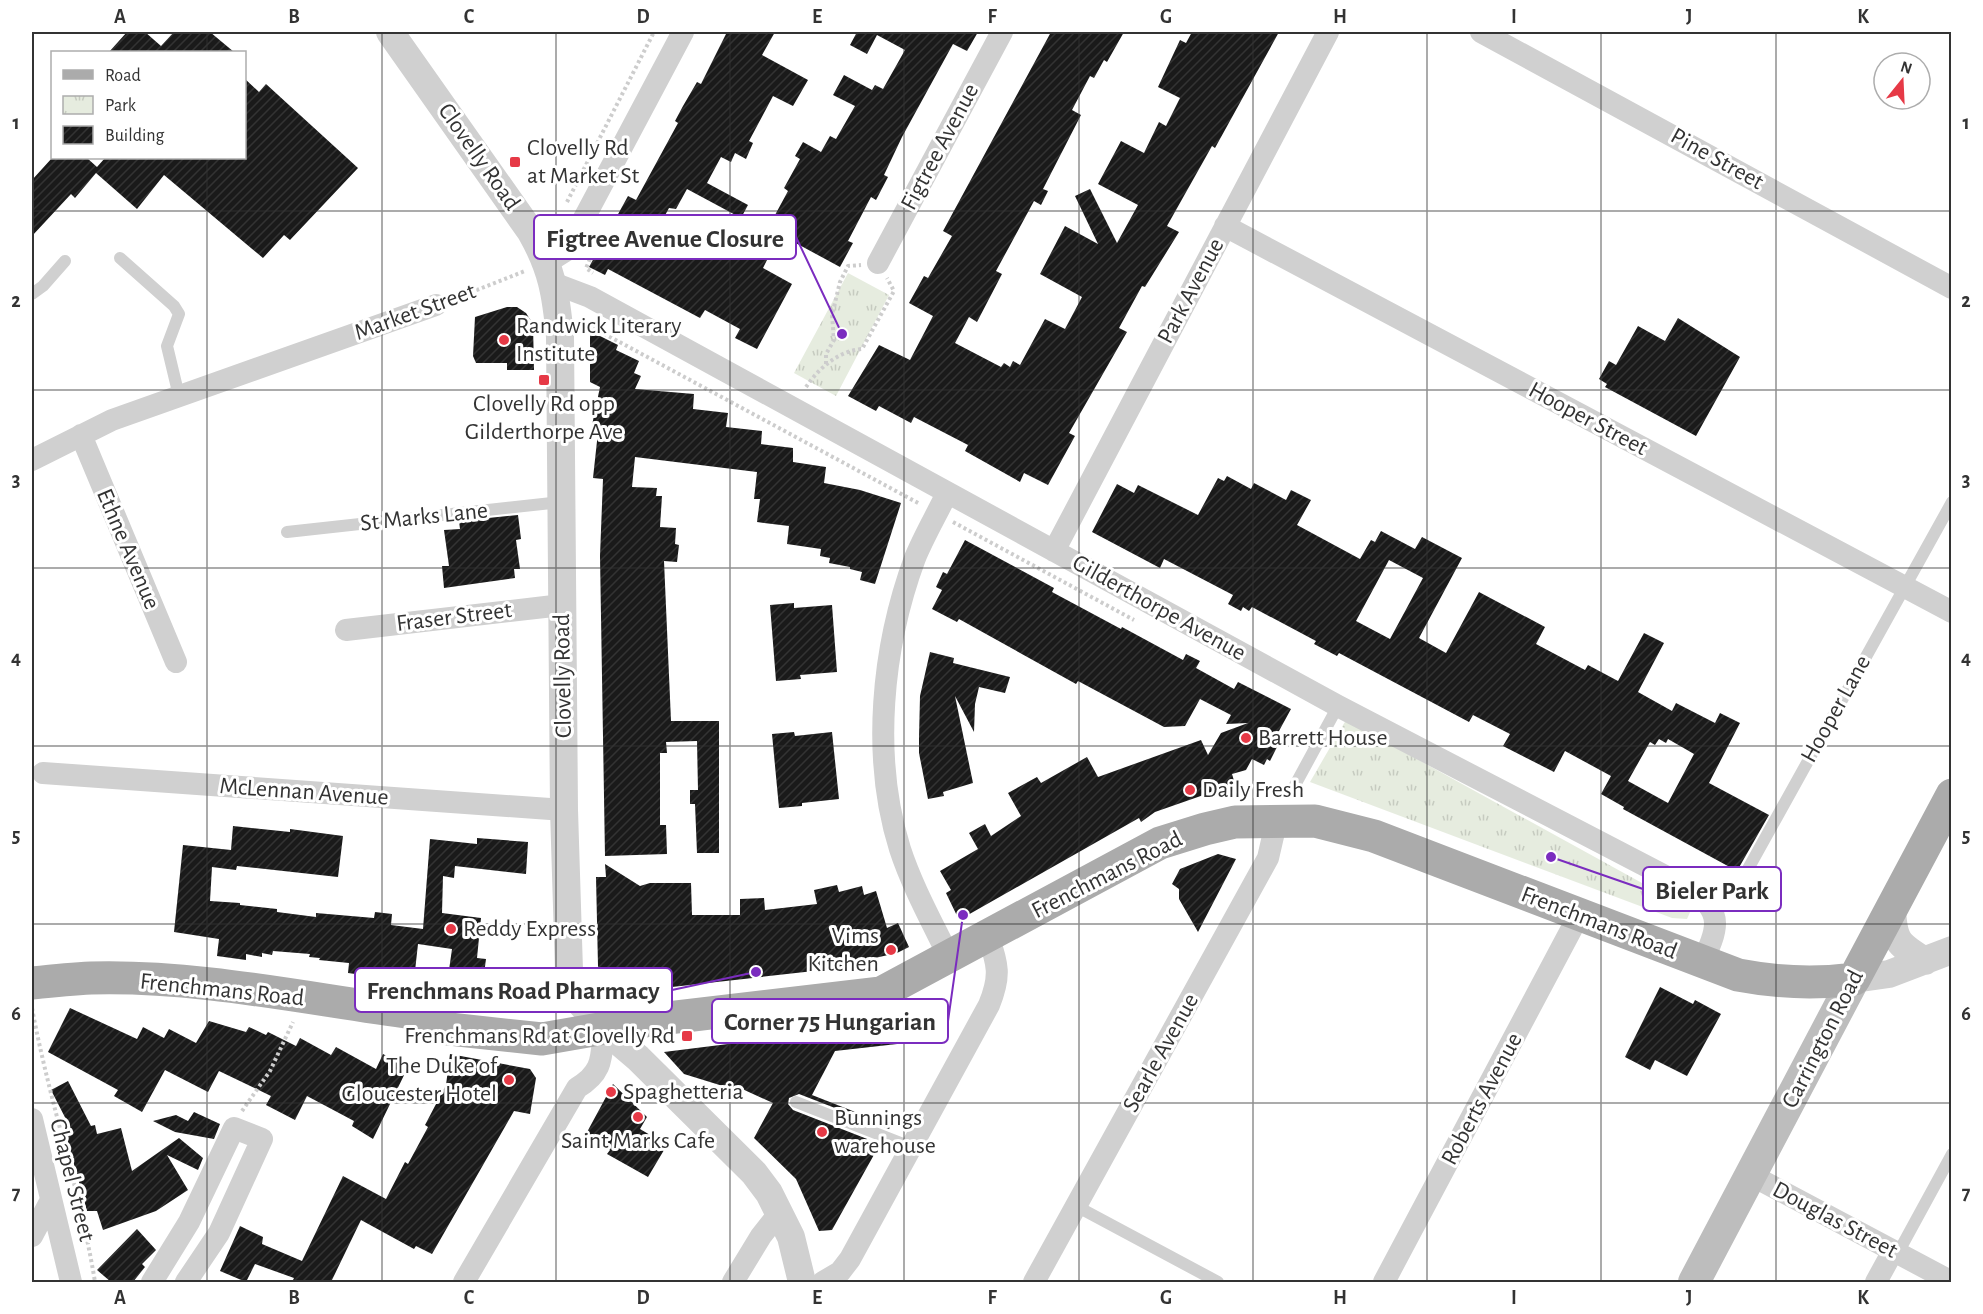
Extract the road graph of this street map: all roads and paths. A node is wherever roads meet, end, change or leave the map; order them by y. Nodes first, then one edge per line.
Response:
1 (390, 32) edge
2 (654, 32) edge
3 (683, 32) edge
4 (1002, 32) edge
5 (1328, 32) edge
6 (1481, 32) edge
7 (1507, 37) edge
8 (563, 211) dead end
9 (1225, 226) junction
10 (120, 258) dead end
11 (590, 259) dead end
12 (65, 261) dead end
13 (878, 263) junction
14 (550, 272) junction
15 (593, 273) dead end
16 (1952, 288) edge
17 (32, 294) edge
18 (436, 305) joint
19 (588, 325) dead end
20 (826, 364) junction
21 (806, 387) dead end
22 (179, 396) junction
23 (81, 435) junction
24 (32, 460) edge
25 (947, 493) junction
26 (561, 502) junction
27 (1952, 502) edge
28 (937, 514) junction
29 (286, 532) dead end
30 (1054, 551) junction
31 (1904, 587) junction
32 (562, 605) junction
33 (1952, 612) edge
34 (1141, 624) dead end
35 (346, 630) dead end
36 (176, 662) dead end
37 (1338, 706) junction
38 (43, 774) dead end
39 (1294, 788) dead end
40 (1952, 795) edge
41 (564, 810) junction
42 (1276, 819) junction
43 (1892, 907) junction
44 (1715, 912) junction
45 (1579, 915) junction
46 (988, 936) junction
47 (1952, 950) edge
48 (949, 957) junction
49 (1925, 961) junction
50 (1702, 963) junction
51 (1854, 979) junction
52 (32, 983) edge
53 (32, 1008) edge
54 (293, 1022) dead end
55 (604, 1029) junction
56 (796, 1102) dead end
57 (32, 1119) edge
58 (234, 1128) junction
59 (910, 1147) junction
60 (1952, 1154) edge
61 (1751, 1175) junction
62 (51, 1200) junction
63 (1076, 1206) junction
64 (780, 1212) junction
65 (32, 1236) edge
66 (1896, 1252) junction
67 (71, 1282) edge
68 (95, 1282) edge
69 (152, 1282) edge
70 (186, 1282) edge
71 (464, 1282) edge
72 (733, 1282) edge
73 (802, 1282) edge
74 (823, 1282) edge
75 (1034, 1282) edge
76 (1218, 1282) edge
77 (1384, 1282) edge
78 (1694, 1282) edge
79 (1876, 1282) edge
80 (1952, 1282) edge

1 - 14 street, Clovelly Road
2 - 8 path
3 - 14 street
4 - 13 street, Figtree Avenue
5 - 9 street, Park Avenue
6 - 7 street, Pine Street
7 - 16 street, Pine Street
9 - 30 street, Park Avenue
9 - 31 street, Hooper Street
10 - 22 lane
11 - 15 path
12 - 17 lane
13 - 20 path
13 - 20 path
14 - 18 path, Market Street
14 - 25 street, Gilderthorpe Avenue
14 - 26 street, Clovelly Road
18 - 22 street, Market Street
19 - 28 path, Gilderthorpe Avenue
20 - 21 path
22 - 23 street, Market Street
23 - 24 street, Market Street
23 - 36 street, Ethne Avenue
25 - 28 street
25 - 30 street, Gilderthorpe Avenue
26 - 29 lane, St Marks Lane
26 - 32 street, Clovelly Road
27 - 31 lane, Hooper Lane
28 - 34 path, Gilderthorpe Avenue
28 - 48 street
30 - 37 street, Gilderthorpe Avenue
31 - 33 street, Hooper Street
31 - 44 lane, Hooper Lane
32 - 35 street, Fraser Street
32 - 41 street, Clovelly Road
37 - 39 lane
37 - 44 street, Gilderthorpe Avenue
38 - 41 street, McLennan Avenue
40 - 43 main road, Carrington Road
41 - 55 street, Clovelly Road
42 - 45 main road, Frenchmans Road
42 - 46 main road, Frenchmans Road
42 - 63 street, Searle Avenue
43 - 49 street
43 - 51 main road, Carrington Road
44 - 50 street
45 - 50 main road, Frenchmans Road
45 - 77 street, Roberts Avenue
46 - 48 main road, Frenchmans Road
46 - 59 street
47 - 49 street
48 - 55 main road, Frenchmans Road
49 - 51 street
50 - 51 main road, Frenchmans Road
51 - 61 main road, Carrington Road
52 - 55 main road, Frenchmans Road
53 - 68 path, Chapel Street
54 - 58 path
55 - 64 street, Clovelly Road
55 - 71 street
56 - 59 lane
57 - 62 street, Chapel Street
58 - 69 street
58 - 70 street
59 - 74 street
60 - 66 lane
61 - 66 street, Douglas Street
61 - 78 main road, Carrington Road
62 - 65 street
62 - 67 street, Chapel Street
63 - 75 street, Searle Avenue
63 - 76 lane
64 - 72 street
64 - 73 street, Clovelly Road
66 - 79 street
66 - 80 street, Douglas Street

